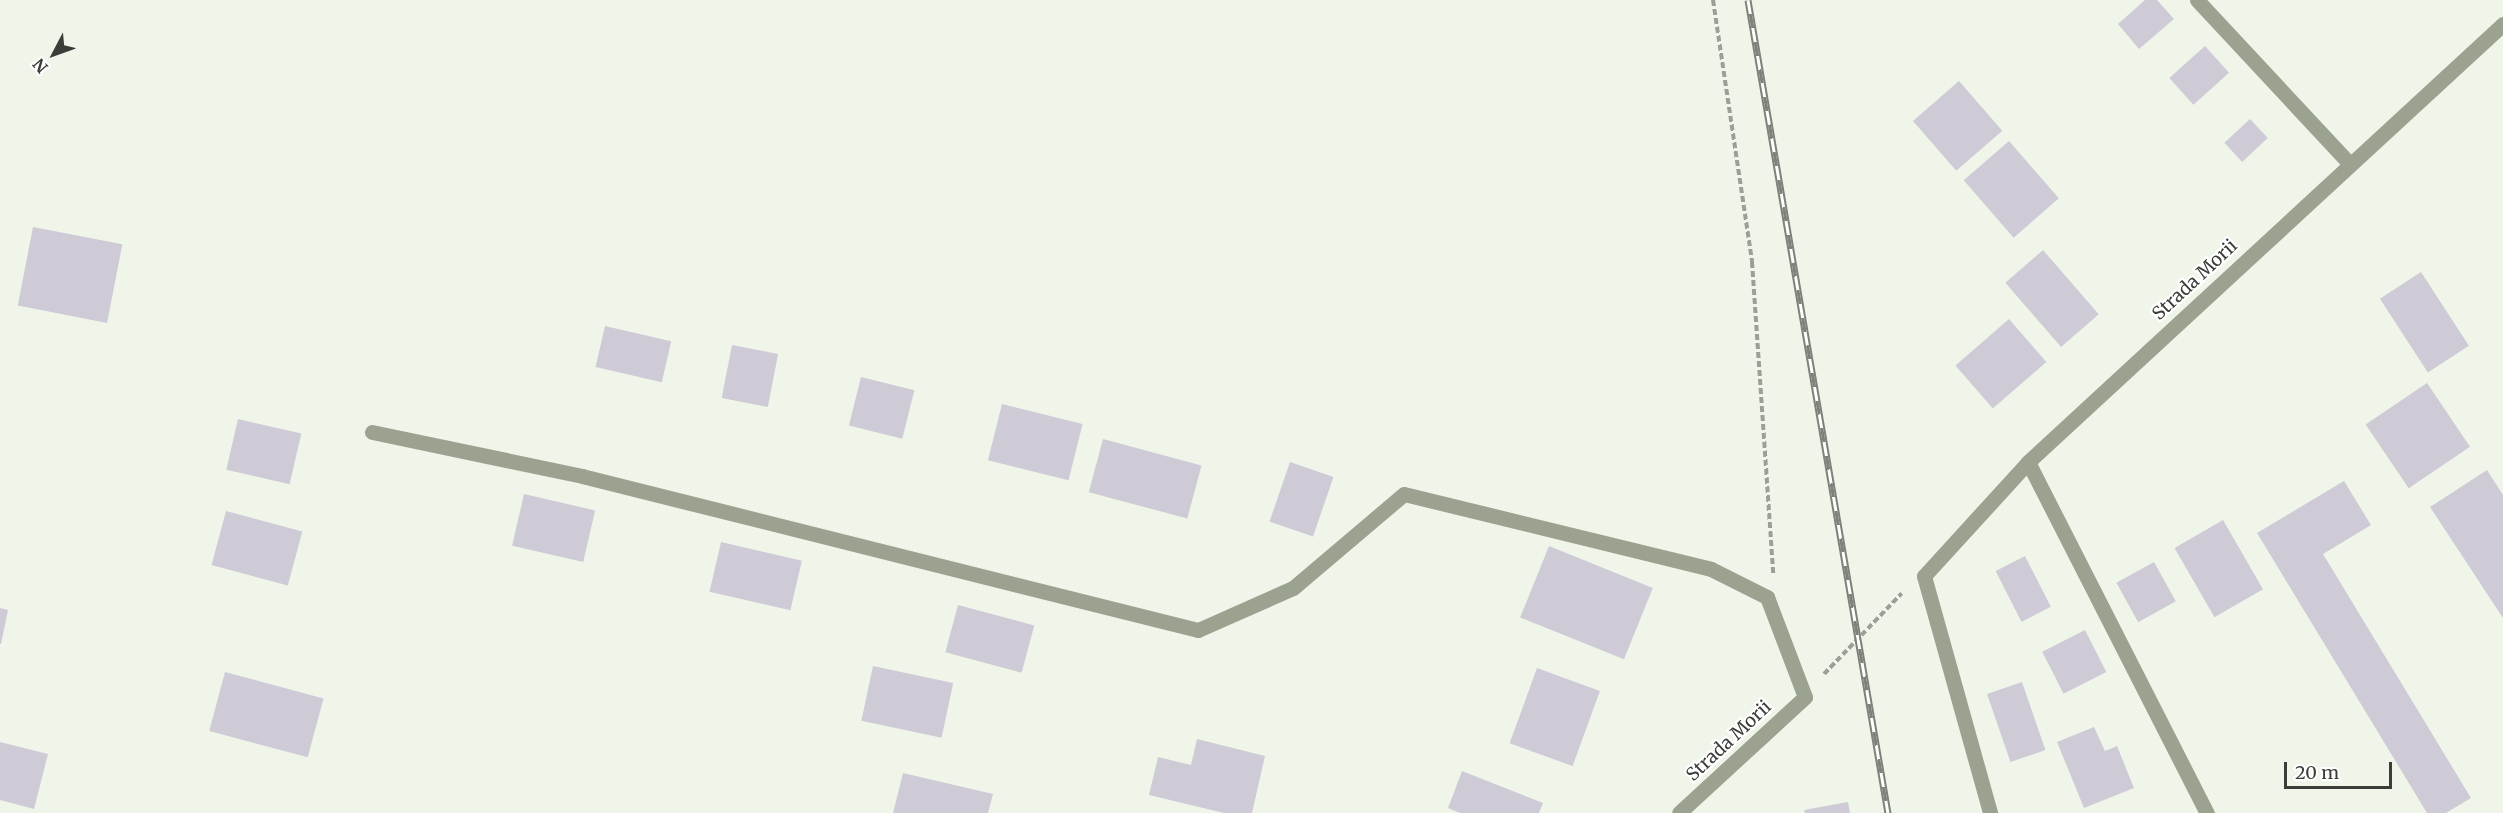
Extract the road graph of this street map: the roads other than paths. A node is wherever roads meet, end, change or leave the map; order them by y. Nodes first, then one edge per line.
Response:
1 (2197, 0) edge
2 (2503, 24) edge
3 (2349, 163) junction
4 (372, 432) dead end
5 (2028, 462) junction
6 (1679, 813) edge
7 (1990, 813) edge
8 (2208, 813) edge

1 - 3 street
2 - 3 street, Strada Morii
3 - 5 street, Strada Morii
4 - 6 street, Strada Morii
5 - 7 street, Strada Morii
5 - 8 street

